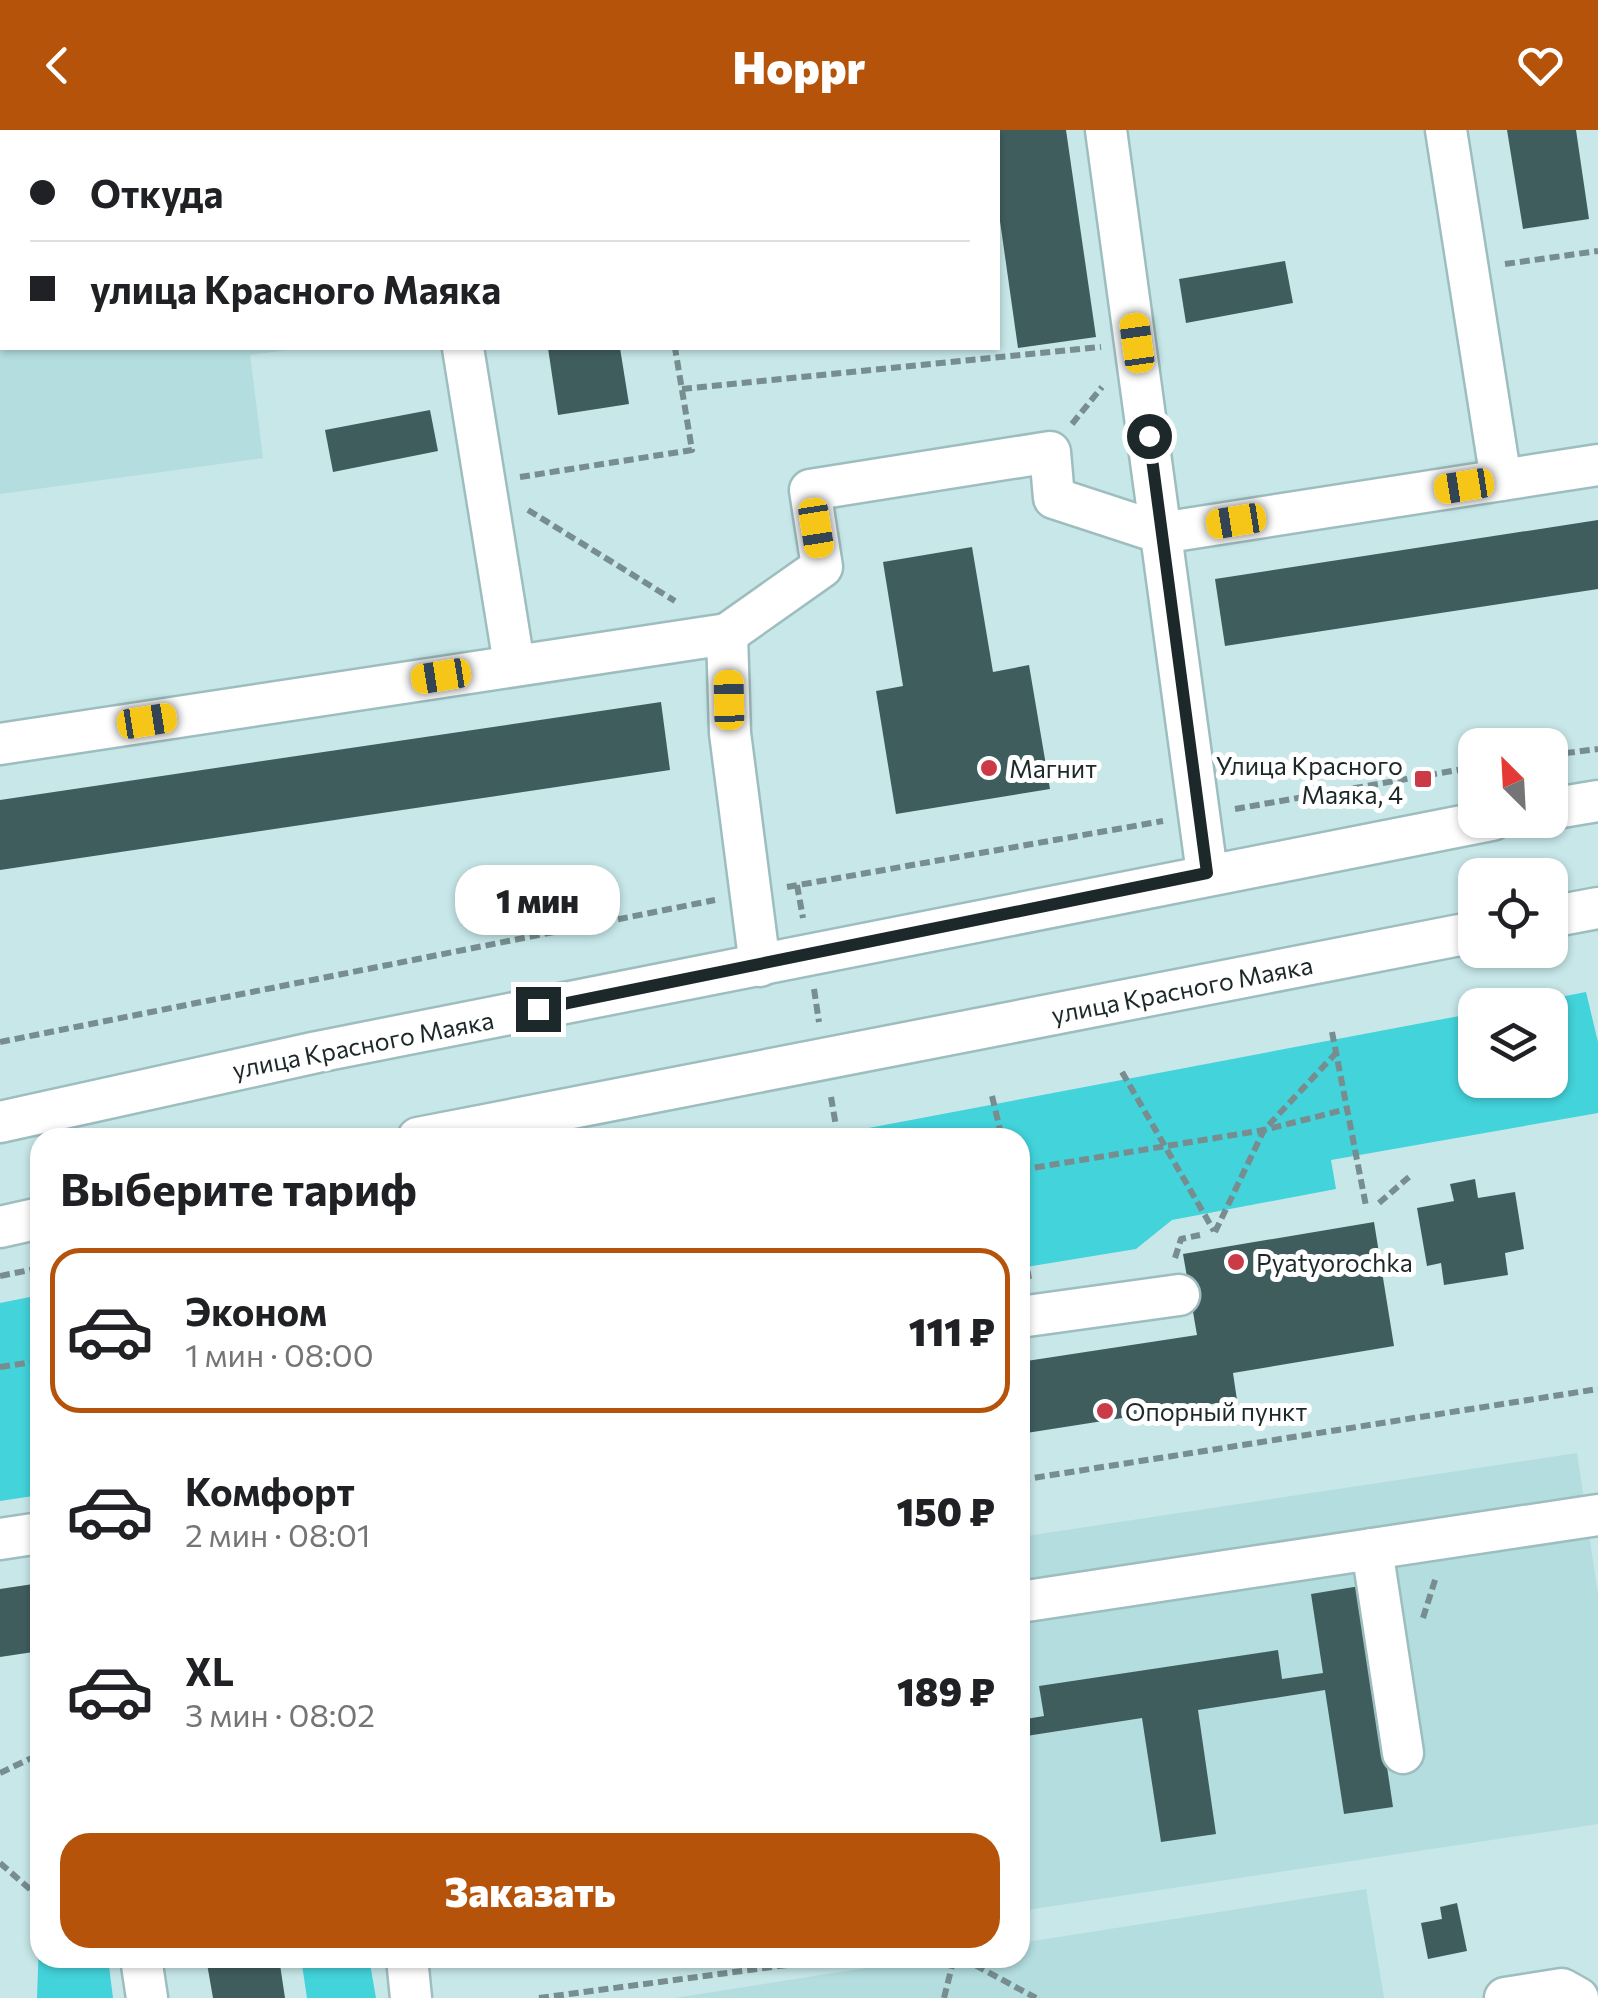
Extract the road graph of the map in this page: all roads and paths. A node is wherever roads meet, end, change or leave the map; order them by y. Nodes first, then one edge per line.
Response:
1 (1106, 130) edge
2 (1446, 130) edge
3 (1598, 252) edge
4 (1468, 268) junction
5 (1137, 343) junction
6 (463, 350) edge
7 (675, 350) edge
8 (682, 389) junction
9 (1050, 452) junction
10 (1598, 465) edge
11 (1501, 480) junction
12 (485, 483) junction
13 (1161, 532) junction
14 (727, 634) junction
15 (514, 664) junction
16 (0, 744) edge
17 (1598, 749) edge
18 (1568, 753) edge
19 (1598, 800) edge
20 (1568, 806) edge
21 (1458, 826) edge
22 (1207, 873) junction
23 (798, 884) dead end
24 (1598, 908) edge
25 (1568, 914) edge
26 (805, 935) dead end
27 (1458, 935) edge
28 (760, 966) junction
29 (812, 978) dead end
30 (1332, 1032) dead end
31 (822, 1038) dead end
32 (1336, 1053) junction
33 (1122, 1072) dead end
34 (829, 1081) dead end
35 (992, 1096) dead end
36 (1347, 1110) junction
37 (0, 1122) edge
38 (836, 1126) dead end
39 (469, 1128) edge
40 (1000, 1128) edge
41 (1264, 1130) junction
42 (1167, 1146) junction
43 (1030, 1168) edge
44 (1408, 1177) dead end
45 (1380, 1203) dead end
46 (1366, 1206) dead end
47 (30, 1220) edge
48 (0, 1226) edge
49 (1200, 1235) dead end
50 (1181, 1239) dead end
51 (30, 1270) edge
52 (0, 1276) edge
53 (1178, 1295) dead end
54 (1030, 1316) edge
55 (30, 1362) edge
56 (0, 1367) edge
57 (1598, 1389) edge
58 (1030, 1478) edge
59 (1598, 1514) edge
60 (30, 1534) edge
61 (0, 1539) edge
62 (1372, 1549) junction
63 (1030, 1600) edge
64 (1403, 1753) dead end
65 (30, 1759) edge
66 (0, 1773) edge
67 (0, 1863) edge
68 (30, 1889) edge
69 (142, 1968) edge
70 (408, 1968) edge
71 (765, 1968) edge
72 (952, 1968) edge
73 (980, 1968) edge
74 (146, 1998) edge
75 (411, 1998) edge
76 (539, 1998) edge
77 (944, 1998) edge
78 (1036, 1998) edge
79 (1505, 1998) edge
80 (1578, 1998) edge

1 - 5 street
2 - 4 street
3 - 4 path
4 - 11 street
5 - 8 path
5 - 9 path
5 - 13 street
6 - 12 street
7 - 8 path
8 - 12 path
9 - 13 street
9 - 14 street
10 - 11 street
11 - 13 street
12 - 14 path
12 - 15 street
13 - 22 street
14 - 15 street
14 - 28 street
15 - 16 street
17 - 18 path
19 - 20 street
21 - 22 street, улица Красного Маяка
22 - 28 street, улица Красного Маяка
23 - 26 path
24 - 25 street
27 - 39 street, улица Красного Маяка
28 - 37 street, улица Красного Маяка
29 - 31 path
30 - 32 path
32 - 36 path
32 - 41 path
33 - 42 path
34 - 38 path
35 - 40 path
36 - 41 path
36 - 46 path
41 - 42 path
41 - 42 path
42 - 43 path
44 - 45 path
47 - 48 street
49 - 50 path
51 - 52 path
53 - 54 street
55 - 56 path
57 - 58 path
59 - 62 street
60 - 61 street
62 - 63 street
62 - 64 street
65 - 66 path
67 - 68 path
69 - 74 street
70 - 75 street
71 - 76 path
72 - 77 path
73 - 78 path
79 - 80 street

